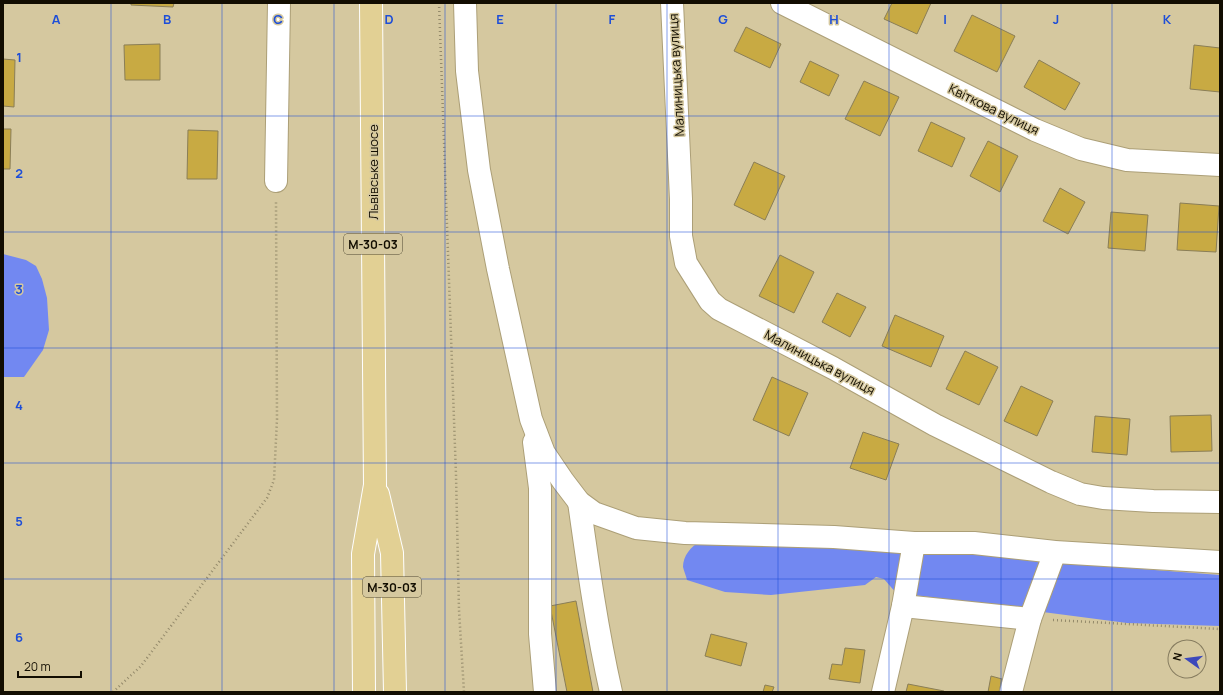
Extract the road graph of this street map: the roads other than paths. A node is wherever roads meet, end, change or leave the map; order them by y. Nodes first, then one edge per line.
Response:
1 (279, 3) edge
2 (371, 3) edge
3 (465, 3) edge
4 (672, 3) edge
5 (782, 3) edge
6 (1220, 166) edge
7 (276, 181) road end
8 (530, 419) junction
9 (375, 485) junction
10 (579, 502) junction
11 (1220, 502) edge
12 (914, 543) junction
13 (1055, 552) junction
14 (1220, 562) edge
15 (903, 606) junction
16 (1030, 619) junction
17 (364, 692) edge
18 (395, 692) edge
19 (545, 692) edge
20 (611, 692) edge
21 (883, 692) edge
22 (1011, 692) edge

1 - 7 street
2 - 9 main road, Львівське шосе / М-30-03
3 - 8 street
4 - 11 street, Малиницька вулиця
5 - 6 street, Квіткова вулиця
8 - 10 street
8 - 19 street
9 - 17 main road, Львівське шосе / М-30-03
9 - 18 main road, Львівське шосе / М-30-03
10 - 12 street
10 - 20 street
12 - 13 street
12 - 15 street
13 - 14 street
13 - 16 street
15 - 16 street
15 - 21 street
16 - 22 street

